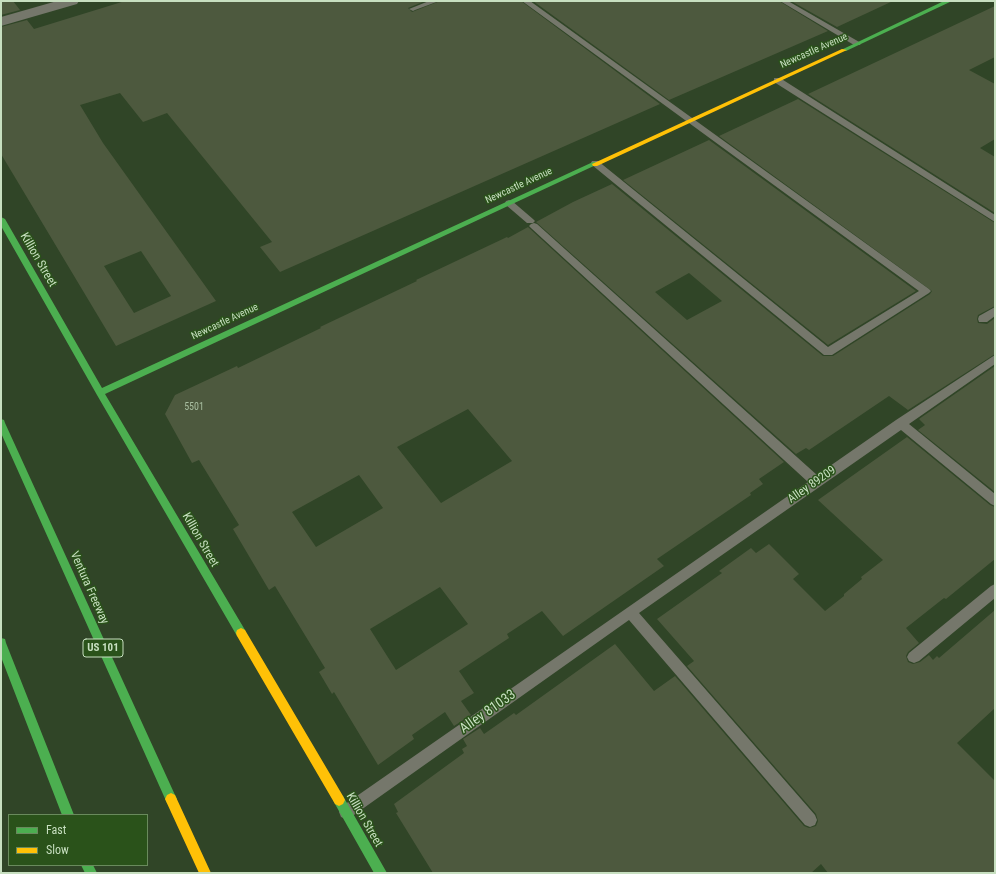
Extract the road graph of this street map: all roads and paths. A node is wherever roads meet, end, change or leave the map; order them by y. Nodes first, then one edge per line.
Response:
1 (72, 1) edge
2 (436, 1) edge
3 (525, 1) edge
4 (783, 1) edge
5 (949, 1) edge
6 (413, 9) dead end
7 (1, 22) edge
8 (857, 43) junction
9 (777, 80) junction
10 (689, 120) junction
11 (596, 163) junction
12 (509, 203) junction
13 (1, 219) edge
14 (995, 219) edge
15 (995, 312) edge
16 (983, 320) dead end
17 (995, 359) edge
18 (100, 393) junction
19 (1, 423) edge
20 (900, 423) junction
21 (816, 482) junction
22 (995, 502) edge
23 (995, 590) edge
24 (630, 612) junction
25 (1, 643) edge
26 (914, 657) dead end
27 (346, 813) junction
28 (68, 814) edge
29 (810, 820) dead end
30 (205, 873) edge
31 (381, 873) edge

1 - 7 street
2 - 6 lane
3 - 10 lane
4 - 8 lane
5 - 8 main road, Newcastle Avenue
8 - 9 main road, Newcastle Avenue
9 - 10 main road, Newcastle Avenue
9 - 14 lane
10 - 11 main road, Newcastle Avenue
10 - 11 lane
11 - 12 main road, Newcastle Avenue
12 - 18 main road, Newcastle Avenue
12 - 21 lane
13 - 18 main road, Killion Street
15 - 16 lane
17 - 20 lane, Alley 89209
18 - 27 main road, Killion Street
19 - 30 main road, Ventura Freeway / US 101
20 - 21 lane, Alley 89209
20 - 22 lane
21 - 24 lane, Alley 89209
23 - 26 lane
24 - 27 lane, Alley 81033
24 - 29 lane
25 - 28 main road
27 - 31 main road, Killion Street

